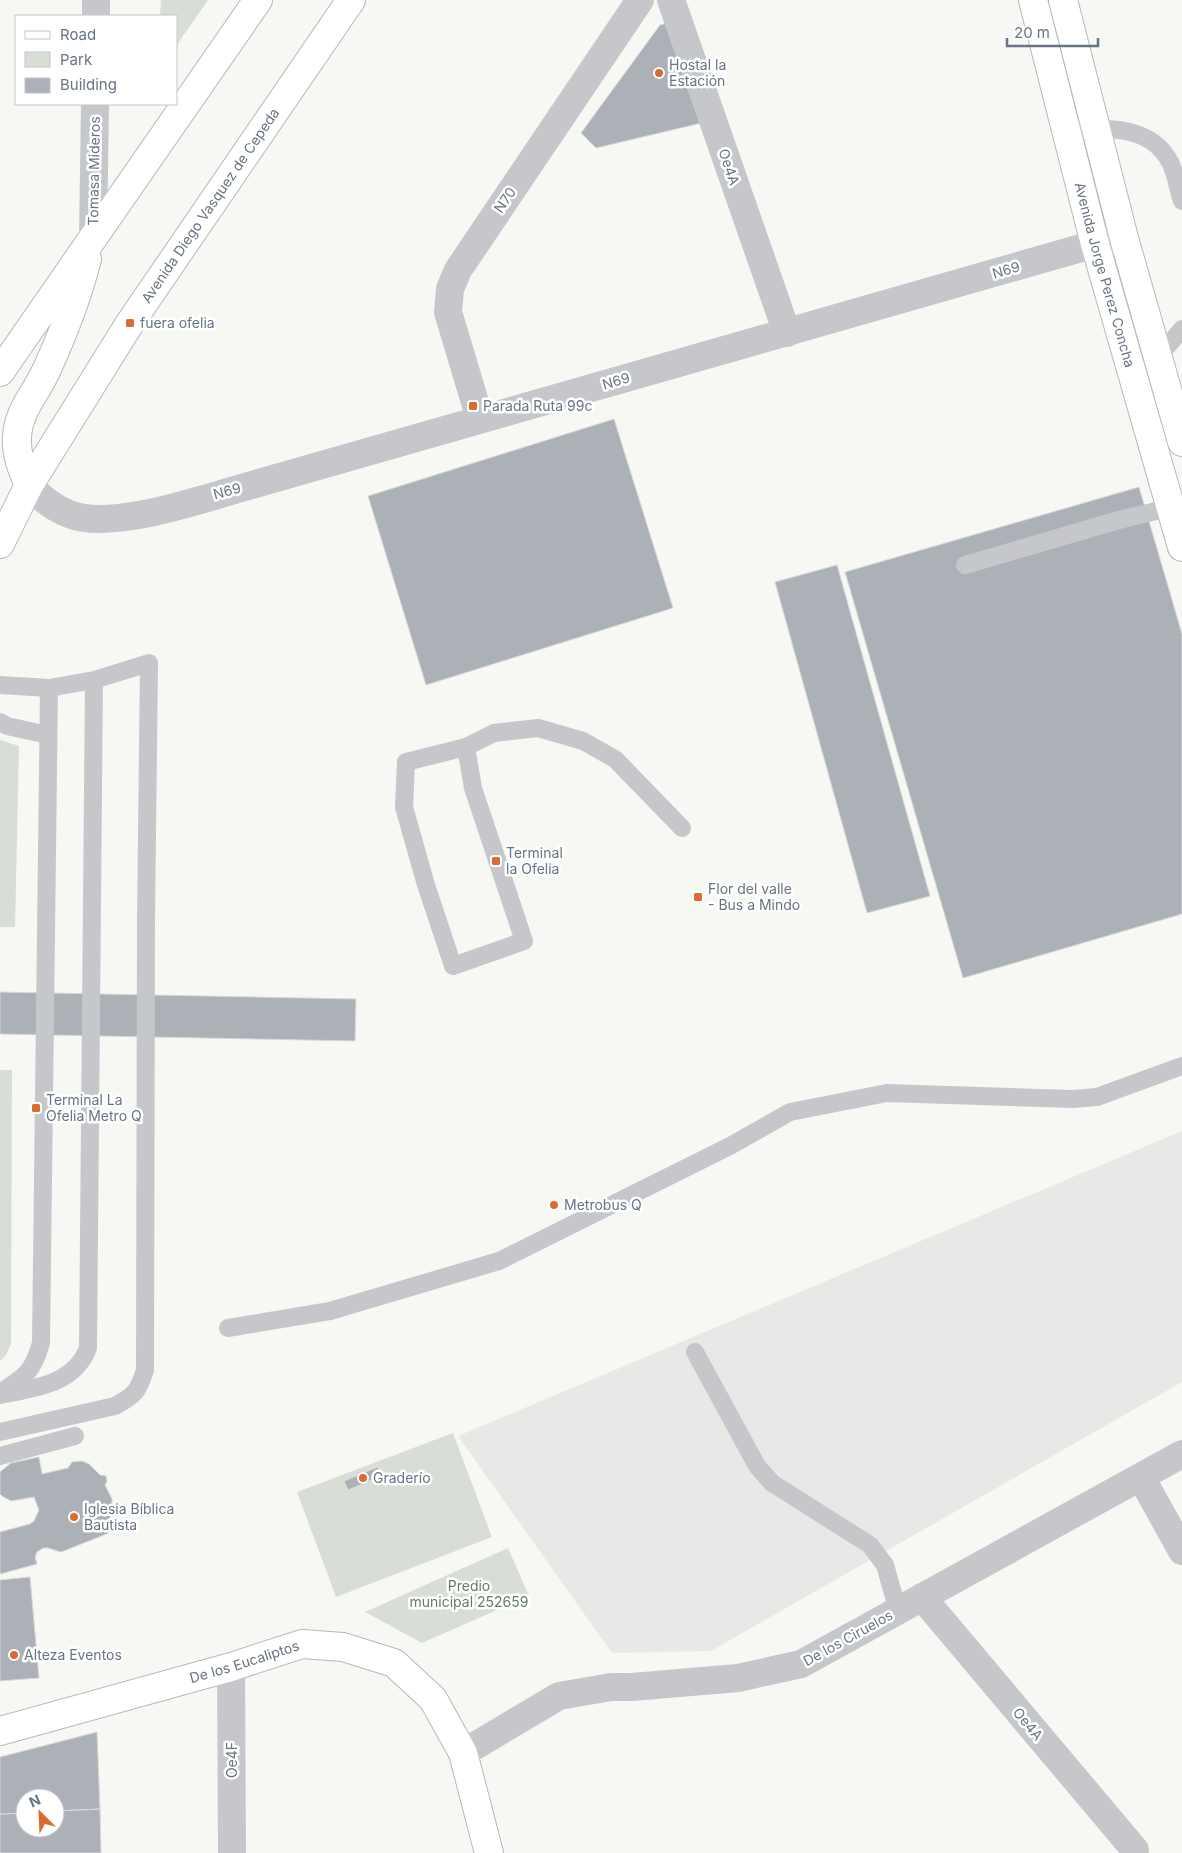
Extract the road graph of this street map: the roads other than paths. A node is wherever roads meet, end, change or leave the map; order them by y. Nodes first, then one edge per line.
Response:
1 (96, 0) edge
2 (258, 0) edge
3 (351, 0) edge
4 (640, 0) edge
5 (671, 0) edge
6 (1033, 0) edge
7 (1063, 0) edge
8 (96, 15) edge
9 (95, 105) edge
10 (1096, 128) junction
11 (1067, 131) junction
12 (1182, 201) edge
13 (93, 238) junction
14 (1124, 238) junction
15 (1095, 244) junction
16 (1182, 329) edge
17 (787, 333) junction
18 (1158, 357) junction
19 (0, 372) edge
20 (480, 420) junction
21 (1182, 442) edge
22 (29, 485) junction
23 (1176, 506) edge
24 (0, 544) edge
25 (1182, 547) edge
26 (965, 565) dead end
27 (94, 680) junction
28 (0, 685) edge
29 (49, 688) junction
30 (0, 722) edge
31 (48, 736) junction
32 (466, 747) junction
33 (682, 828) dead end
34 (1182, 1066) edge
35 (228, 1328) dead end
36 (695, 1352) dead end
37 (0, 1394) edge
38 (0, 1432) edge
39 (75, 1436) dead end
40 (1182, 1454) edge
41 (0, 1456) edge
42 (1141, 1477) junction
43 (1182, 1551) edge
44 (922, 1597) junction
45 (898, 1611) junction
46 (231, 1667) junction
47 (0, 1731) edge
48 (463, 1753) junction
49 (1135, 1850) dead end
50 (232, 1853) edge
51 (489, 1853) edge

1 - 8 street
2 - 13 street
3 - 22 street, Avenida Diego Vasquez de Cepeda
4 - 20 street, N70
5 - 17 street, Oe4A
6 - 11 street, Avenida Jorge Perez Concha
7 - 10 street, Avenida Jorge Perez Concha
9 - 13 street, Tomasa Mideros
10 - 11 lane
10 - 12 lane
10 - 14 street, Avenida Jorge Perez Concha
11 - 15 street, Avenida Jorge Perez Concha
13 - 19 street
13 - 22 street
14 - 15 street, N69
14 - 18 street, Avenida Jorge Perez Concha
15 - 17 street, N69
15 - 23 street, Avenida Jorge Perez Concha
16 - 18 lane
17 - 20 street, N69
18 - 21 street, Avenida Jorge Perez Concha
20 - 22 street, N69
22 - 24 street, Avenida Diego Vasquez de Cepeda
23 - 25 street, Avenida Jorge Perez Concha
23 - 26 lane
27 - 29 lane
27 - 37 lane
27 - 38 lane
28 - 29 lane
29 - 31 lane
30 - 31 lane
31 - 37 lane
32 - 32 lane
32 - 33 lane
34 - 35 lane
36 - 45 lane
39 - 41 lane
40 - 42 street, De los Ciruelos
42 - 43 street
42 - 44 street, De los Ciruelos
44 - 45 street, De los Ciruelos
44 - 49 street, Oe4A
45 - 48 street, De los Ciruelos
46 - 47 street, De los Eucaliptos
46 - 48 street, De los Eucaliptos
46 - 50 street, Oe4F
48 - 51 street, De los Eucaliptos

